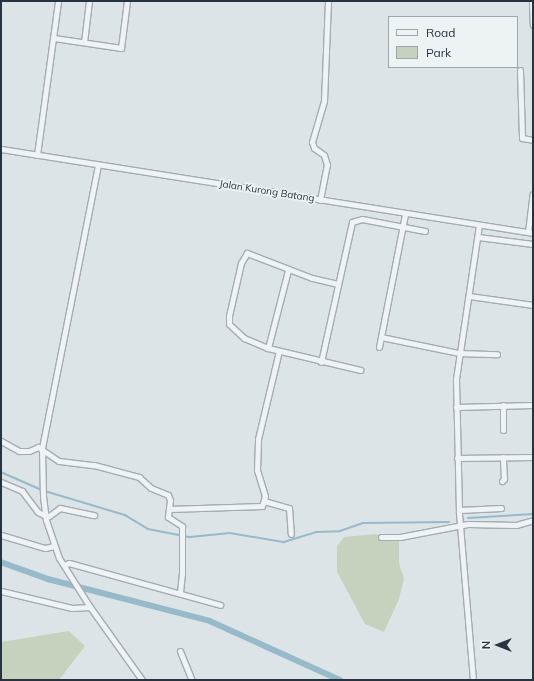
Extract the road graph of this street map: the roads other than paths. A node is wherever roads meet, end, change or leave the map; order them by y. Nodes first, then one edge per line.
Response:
1 (58, 1) edge
2 (89, 1) edge
3 (127, 1) edge
4 (328, 1) edge
5 (532, 1) edge
6 (533, 25) edge
7 (54, 38) junction
8 (84, 42) junction
9 (520, 70) dead end
10 (533, 140) edge
11 (1, 149) edge
12 (37, 155) junction
13 (98, 164) junction
14 (533, 194) edge
15 (320, 200) junction
16 (404, 214) junction
17 (403, 226) junction
18 (479, 226) junction
19 (425, 231) dead end
20 (531, 233) edge
21 (478, 237) junction
22 (533, 244) edge
23 (288, 270) junction
24 (338, 284) junction
25 (469, 296) junction
26 (533, 305) edge
27 (381, 337) junction
28 (379, 347) dead end
29 (268, 348) junction
30 (279, 351) junction
31 (459, 353) junction
32 (497, 354) dead end
33 (322, 362) junction
34 (360, 370) dead end
35 (533, 405) edge
36 (503, 406) junction
37 (456, 407) junction
38 (503, 430) dead end
39 (1, 441) edge
40 (42, 449) junction
41 (503, 457) junction
42 (533, 457) edge
43 (457, 458) junction
44 (502, 481) dead end
45 (1, 482) edge
46 (264, 500) junction
47 (501, 508) dead end
48 (169, 509) junction
49 (459, 510) junction
50 (44, 515) junction
51 (94, 515) dead end
52 (533, 520) edge
53 (460, 526) junction
54 (291, 534) dead end
55 (1, 535) edge
56 (381, 537) dead end
57 (54, 546) junction
58 (65, 566) junction
59 (1, 591) edge
60 (180, 592) junction
61 (220, 605) dead end
62 (90, 607) junction
63 (180, 651) dead end
64 (142, 680) edge
65 (192, 680) edge
66 (472, 680) edge

1 - 7 street
2 - 8 street
3 - 8 street
4 - 15 street
5 - 6 street
7 - 8 street
7 - 12 street
9 - 10 street
11 - 12 street, Jalan Kurong Batang
12 - 13 street, Jalan Kurong Batang
13 - 15 street, Jalan Kurong Batang
13 - 40 street
14 - 20 street
15 - 16 street, Jalan Kurong Batang
16 - 17 street
16 - 18 street, Jalan Kurong Batang
17 - 19 street
17 - 24 street
17 - 27 street
18 - 20 street, Jalan Kurong Batang
18 - 21 street
21 - 22 street
21 - 25 street
23 - 24 street
23 - 29 street
23 - 29 street
24 - 33 street
25 - 26 street
25 - 31 street
27 - 28 street
27 - 31 street
29 - 30 street
30 - 33 street
30 - 46 street
31 - 32 street
31 - 37 street
33 - 34 street
35 - 36 street
36 - 37 street
36 - 38 street
37 - 43 street
39 - 40 street
40 - 48 street
40 - 50 street
41 - 42 street
41 - 43 street
41 - 44 street
43 - 49 street
45 - 50 street
46 - 48 street
46 - 54 street
47 - 49 street
48 - 60 street
49 - 53 street
50 - 51 street
50 - 57 street
52 - 53 street
53 - 56 street
53 - 66 street
55 - 57 street
57 - 58 street
58 - 60 street
58 - 62 street
59 - 62 street
60 - 61 street
62 - 64 street
63 - 65 street

